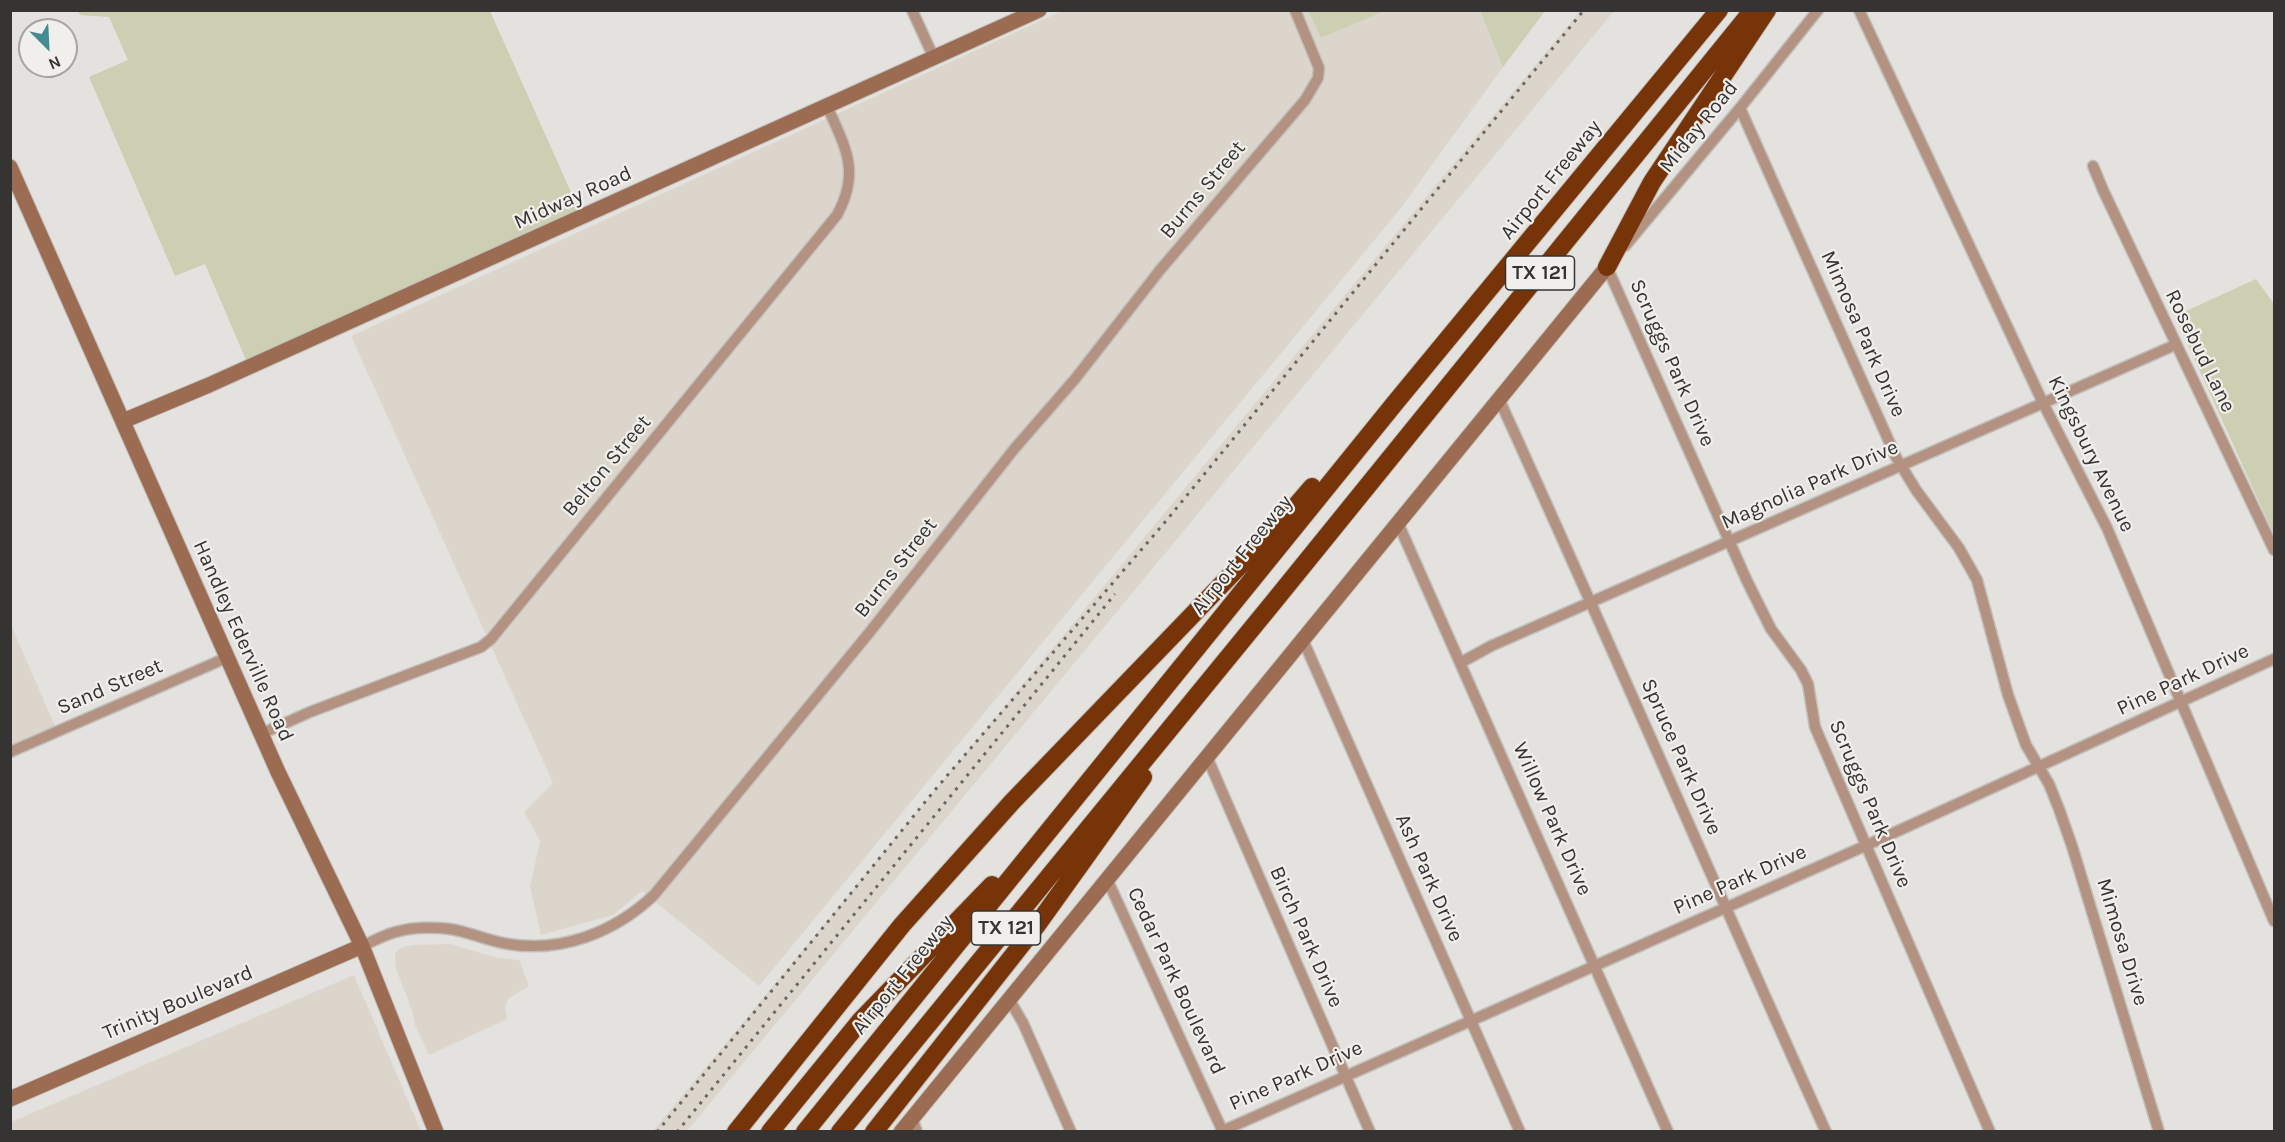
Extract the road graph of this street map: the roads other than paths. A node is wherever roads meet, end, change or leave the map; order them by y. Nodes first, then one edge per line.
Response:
1 (912, 10) edge
2 (1039, 10) edge
3 (1295, 10) edge
4 (1719, 10) edge
5 (1753, 10) edge
6 (1767, 10) edge
7 (1818, 10) edge
8 (1859, 10) edge
9 (934, 58) junction
10 (827, 106) junction
11 (1740, 108) junction
12 (2093, 166) dead end
13 (12, 177) edge
14 (17, 198) edge
15 (1607, 267) junction
16 (2175, 345) junction
17 (1499, 399) junction
18 (1395, 402) junction
19 (2043, 403) junction
20 (123, 421) junction
21 (1902, 466) junction
22 (1398, 523) junction
23 (1730, 541) junction
24 (2274, 550) edge
25 (1592, 601) junction
26 (1303, 640) junction
27 (226, 657) junction
28 (2274, 659) edge
29 (1462, 662) junction
30 (2182, 702) junction
31 (1172, 724) junction
32 (261, 734) junction
33 (10, 752) edge
34 (1207, 757) junction
35 (2039, 768) junction
36 (1072, 802) junction
37 (1866, 846) junction
38 (1107, 879) junction
39 (1725, 908) junction
40 (2274, 921) edge
41 (362, 946) junction
42 (1596, 965) junction
43 (1010, 999) junction
44 (1471, 1020) junction
45 (1345, 1075) junction
46 (10, 1098) edge
47 (914, 1125) edge
48 (436, 1131) edge
49 (736, 1131) edge
50 (770, 1131) edge
51 (805, 1131) edge
52 (840, 1131) edge
53 (874, 1131) edge
54 (901, 1131) edge
55 (1071, 1131) edge
56 (1222, 1131) edge
57 (1370, 1131) edge
58 (1520, 1131) edge
59 (1668, 1131) edge
60 (1826, 1131) edge
61 (1990, 1131) edge
62 (2159, 1131) edge

1 - 9 street
2 - 9 main road, Midway Road
3 - 41 street, Burns Street
4 - 18 highway, Airport Freeway / TX 121
5 - 31 highway, TX 121
6 - 15 highway
7 - 11 street, Miday Road
8 - 19 street, Kingsbury Avenue
9 - 10 main road, Midway Road
10 - 20 main road, Midway Road
10 - 32 street, Belton Street
11 - 15 street, Miday Road
11 - 21 street, Mimosa Park Drive
12 - 16 street, Rosebud Lane
13 - 14 main road, Handley Ederville Road
14 - 20 main road, Handley Ederville Road
15 - 17 main road
15 - 23 street, Scruggs Park Drive
16 - 19 street, Magnolia Park Drive
16 - 24 street, Rosebud Lane
17 - 22 main road
17 - 25 street, Spruce Park Drive
18 - 36 highway, Airport Freeway / TX 121
18 - 49 highway
19 - 21 street, Magnolia Park Drive
19 - 30 street, Kingsbury Avenue
20 - 27 main road, Handley Ederville Road
21 - 23 street, Magnolia Park Drive
21 - 35 street, Mimosa Park Drive
22 - 26 main road
22 - 29 street, Willow Park Drive
23 - 25 street, Magnolia Park Drive
23 - 37 street, Scruggs Park Drive
25 - 29 street, Magnolia Park Drive
25 - 39 street, Spruce Park Drive
26 - 34 main road
26 - 44 street, Ash Park Drive
27 - 32 main road, Handley Ederville Road
27 - 33 street, Sand Street
28 - 30 street, Pine Park Drive
29 - 42 street, Willow Park Drive
30 - 35 street, Pine Park Drive
30 - 40 street, Kingsbury Avenue
31 - 52 highway, TX 121
31 - 53 highway
32 - 41 main road, Handley Ederville Road
34 - 38 main road
34 - 45 street, Birch Park Drive
35 - 37 street, Pine Park Drive
35 - 62 street, Mimosa Drive
36 - 50 highway
36 - 51 highway, Airport Freeway / TX 121
37 - 39 street, Pine Park Drive
37 - 61 street, Scruggs Park Drive
38 - 43 main road
38 - 56 street, Cedar Park Boulevard
39 - 42 street, Pine Park Drive
39 - 60 street, Spruce Park Drive
41 - 46 main road, Trinity Boulevard
41 - 48 main road, Handley Ederville Road
42 - 44 street, Pine Park Drive
42 - 59 street, Willow Park Drive
43 - 47 main road
43 - 55 street
44 - 45 street, Pine Park Drive
44 - 58 street, Ash Park Drive
45 - 56 street, Pine Park Drive
45 - 57 street, Birch Park Drive
47 - 54 main road

